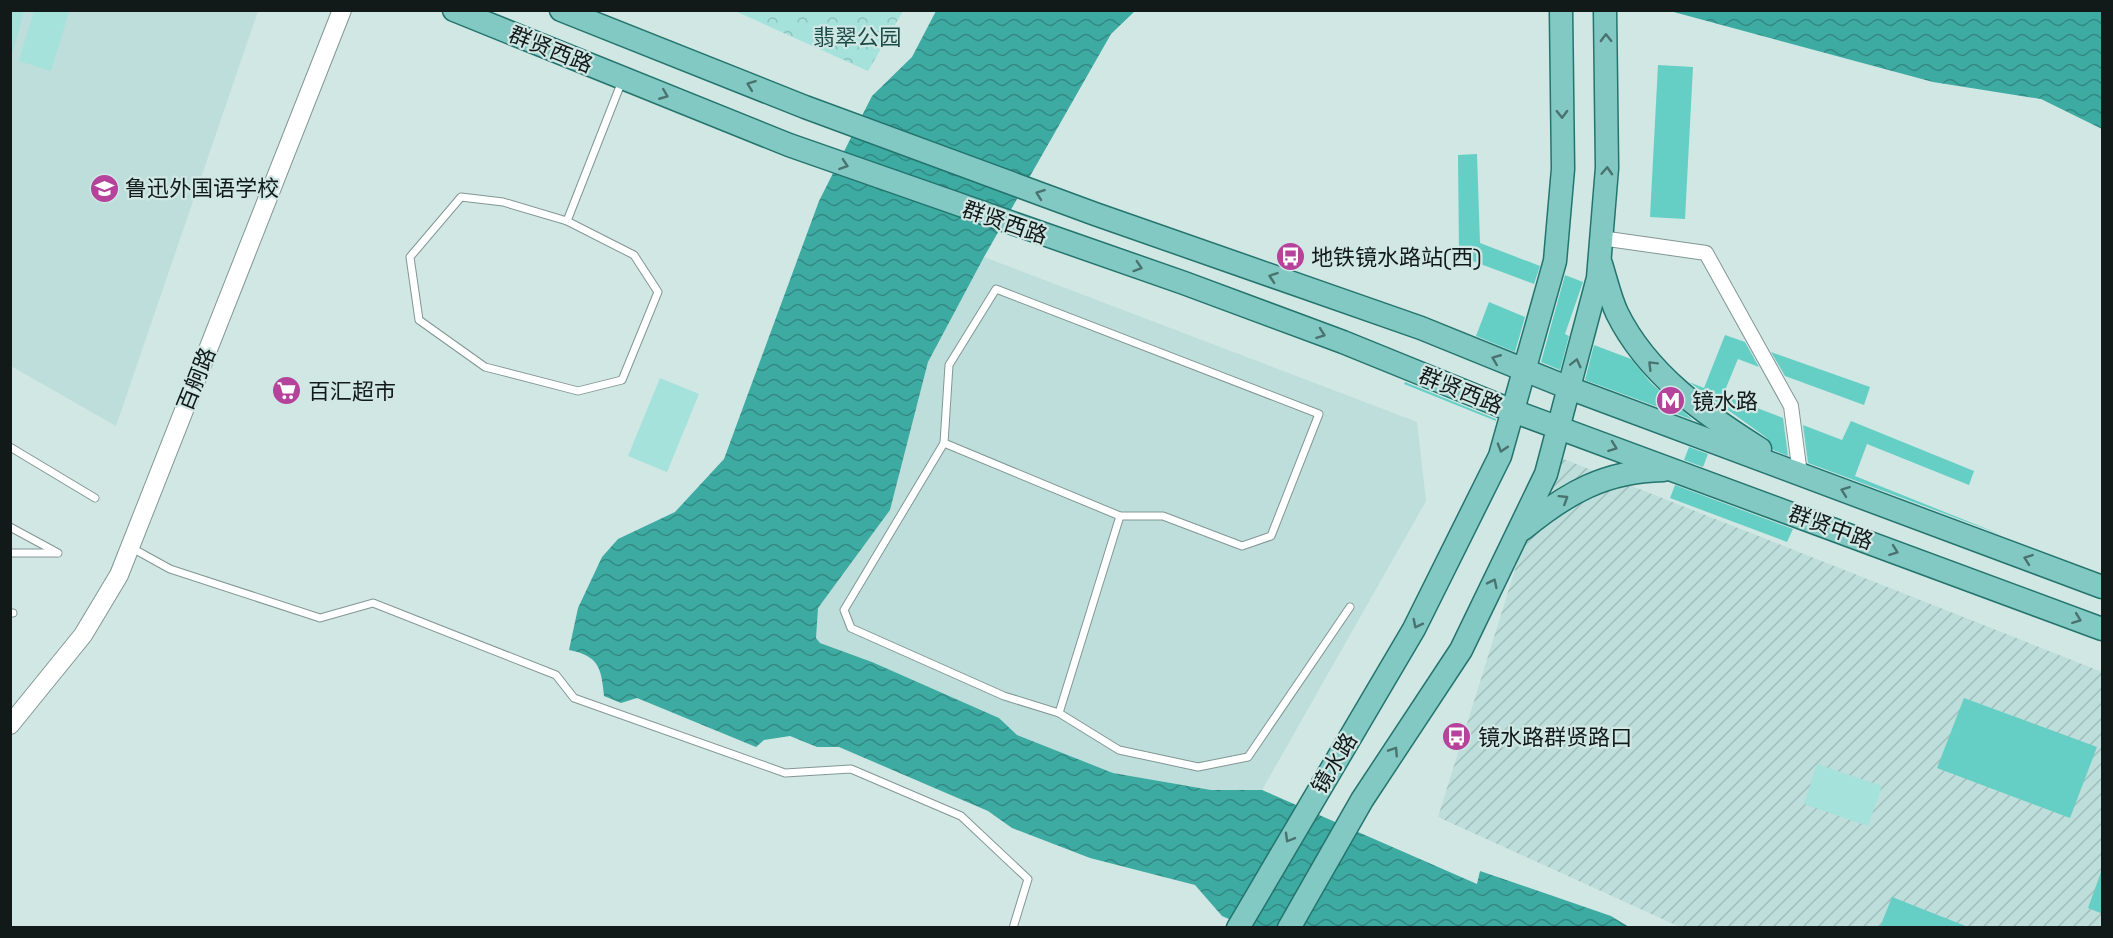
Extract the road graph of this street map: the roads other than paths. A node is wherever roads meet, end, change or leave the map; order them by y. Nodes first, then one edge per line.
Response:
1 (342, 10) edge
2 (454, 10) edge
3 (561, 10) edge
4 (1561, 10) edge
5 (1605, 10) edge
6 (623, 79) junction
7 (567, 221) junction
8 (1600, 248) junction
9 (1525, 371) junction
10 (1569, 388) junction
11 (1513, 411) junction
12 (1558, 427) junction
13 (944, 443) junction
14 (10, 447) edge
15 (1675, 470) junction
16 (1800, 474) junction
17 (95, 498) dead end
18 (1120, 516) junction
19 (10, 527) edge
20 (1517, 534) junction
21 (130, 547) junction
22 (10, 553) edge
23 (2103, 587) edge
24 (1350, 607) dead end
25 (2103, 629) edge
26 (1059, 713) junction
27 (10, 725) edge
28 (1013, 927) edge
29 (1238, 927) edge
30 (1289, 927) edge

1 - 21 street, 百舸路
2 - 6 main road, 群贤西路
9 -> 3 main road, 群贤西路
4 -> 9 main road, 镜水路
8 -> 5 main road, 镜水路
6 - 7 lane
6 -> 11 main road, 群贤西路
7 - 7 lane
10 -> 8 main road, 镜水路
16 -> 8 main road
8 - 16 street
9 - 10 main road, 群贤西路
9 - 11 main road, 镜水路
10 - 12 main road, 镜水路
10 - 16 main road, 群贤中路
11 - 12 main road, 群贤西路
11 -> 29 main road, 镜水路
12 -> 15 main road, 群贤中路
12 - 20 main road, 镜水路
13 - 18 lane
13 - 18 lane
13 - 26 lane
14 - 17 lane
20 -> 15 main road
15 -> 25 main road, 群贤中路
23 -> 16 main road, 群贤中路
18 - 26 lane
19 - 22 lane
30 -> 20 main road, 镜水路
21 - 27 street, 百舸路
21 - 28 lane
24 - 26 lane

